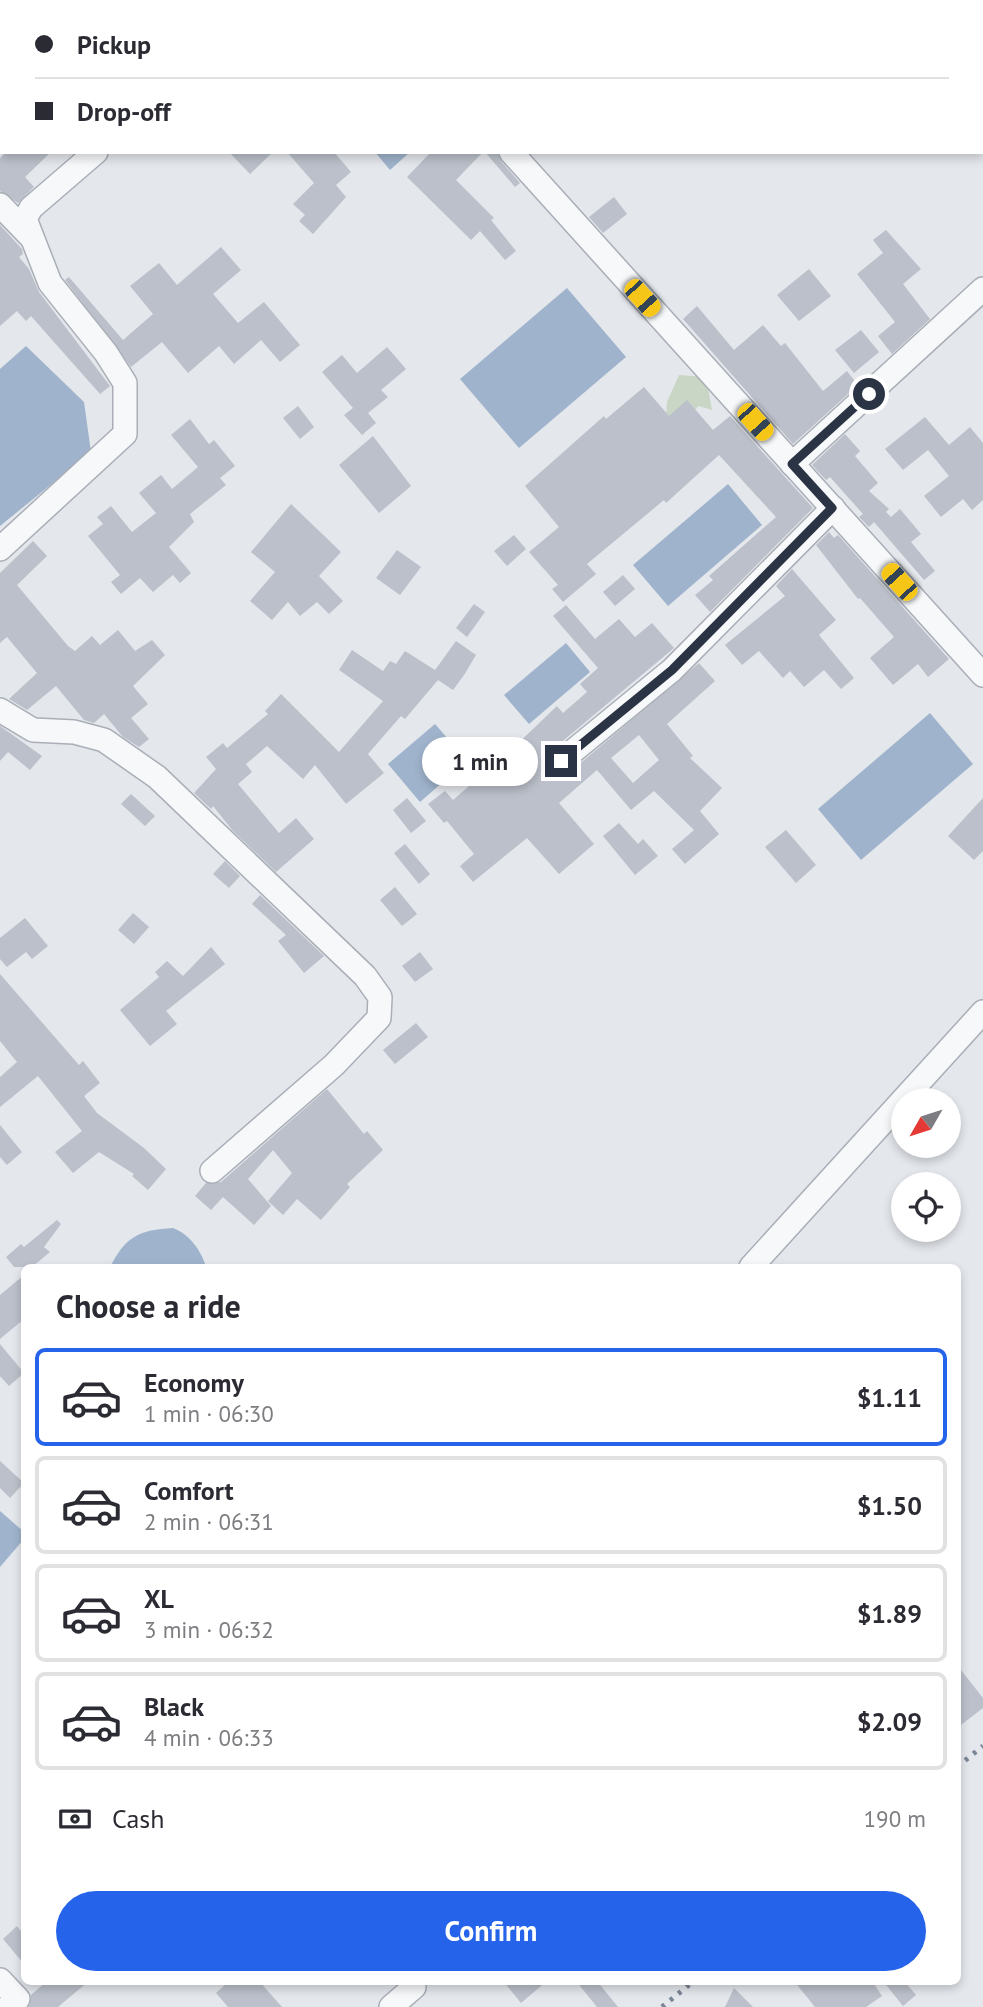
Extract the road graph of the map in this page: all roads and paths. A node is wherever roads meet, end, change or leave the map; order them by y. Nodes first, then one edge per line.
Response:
1 (94, 154) edge
2 (513, 154) edge
3 (0, 205) edge
4 (31, 237) junction
5 (983, 289) edge
6 (792, 464) junction
7 (832, 508) junction
8 (0, 549) edge
9 (983, 675) edge
10 (0, 710) edge
11 (561, 761) dead end
12 (983, 1012) edge
13 (212, 1171) dead end
14 (754, 1264) edge
15 (0, 1980) edge
16 (414, 1987) dead end
17 (8, 2007) edge
18 (391, 2007) edge

1 - 4 street
2 - 6 street
3 - 4 street
4 - 8 street
5 - 6 street
6 - 7 street
7 - 9 street
7 - 11 street
10 - 13 street
12 - 14 street
15 - 17 street
16 - 18 street

